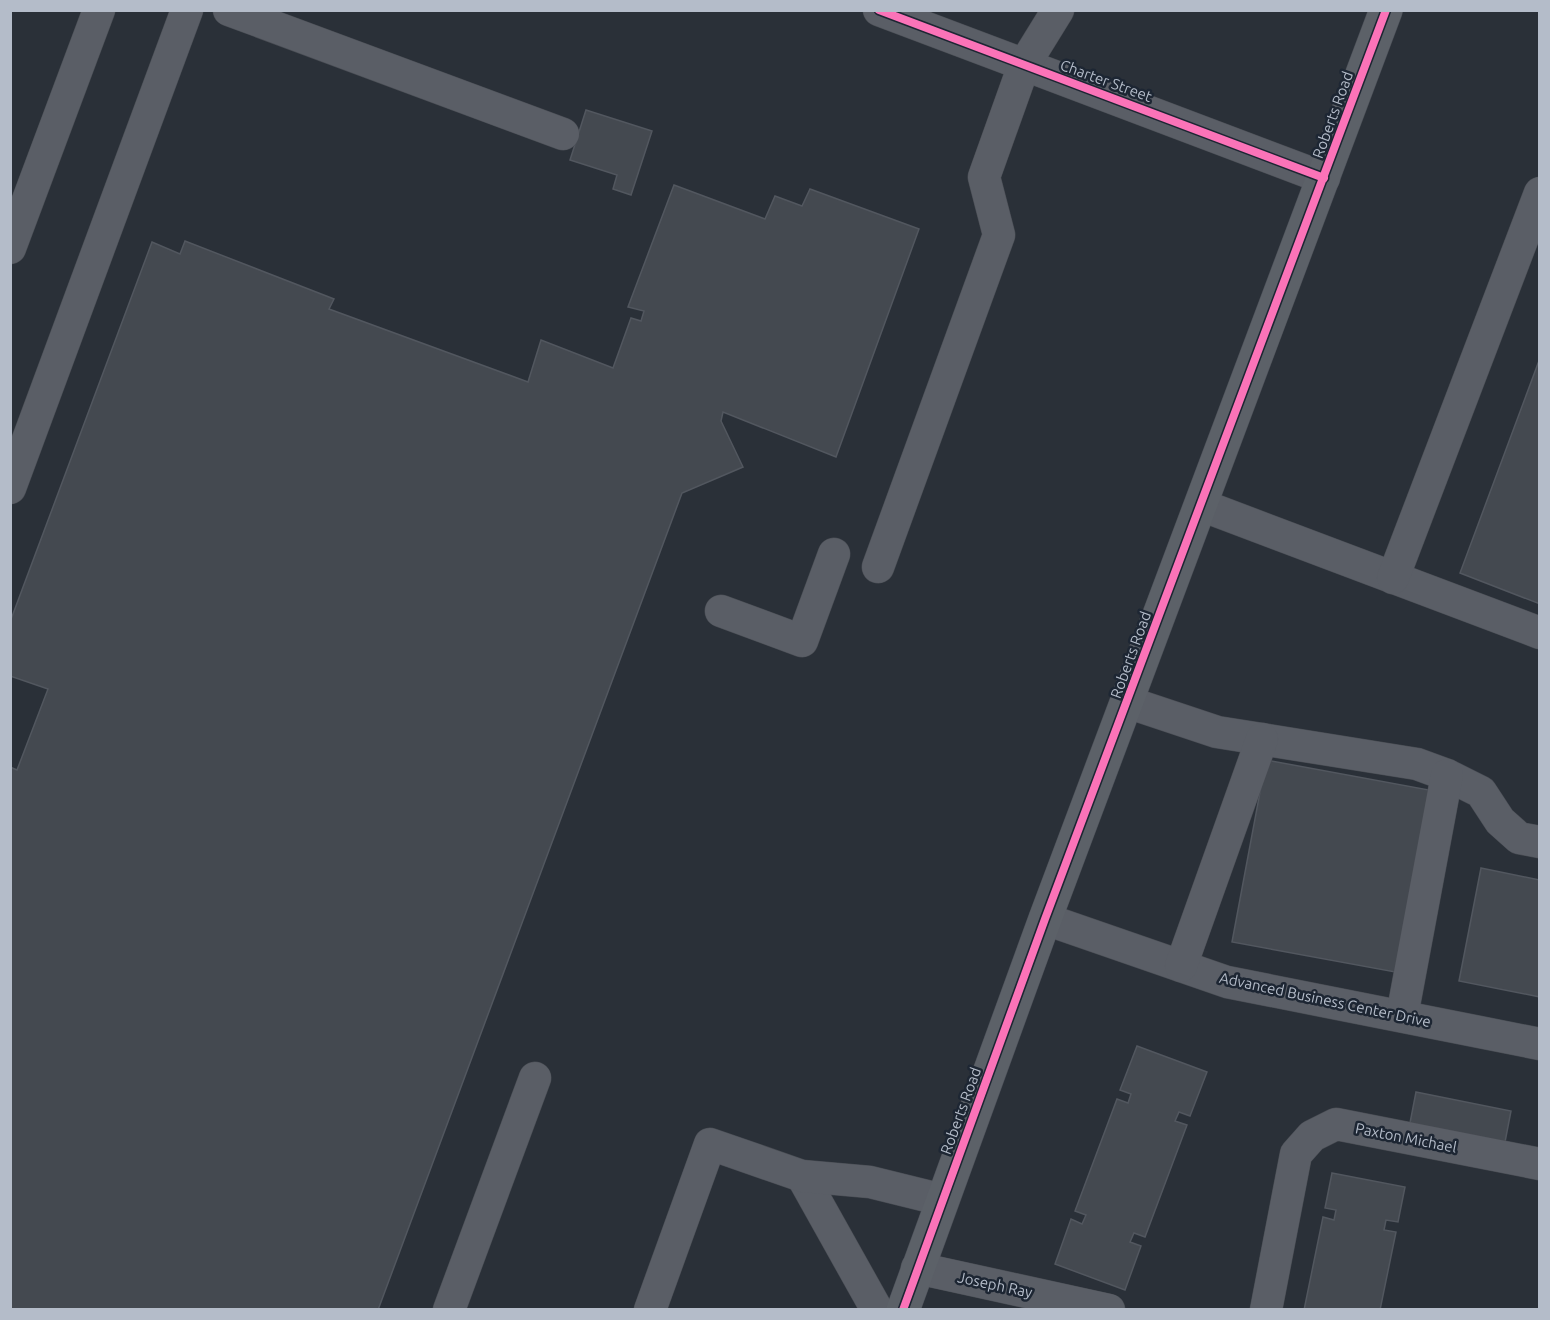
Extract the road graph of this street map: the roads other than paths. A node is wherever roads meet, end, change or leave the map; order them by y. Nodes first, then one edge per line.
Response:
1 (99, 10) edge
2 (187, 10) edge
3 (229, 10) edge
4 (879, 10) edge
5 (1058, 10) edge
6 (1386, 10) edge
7 (1024, 64) junction
8 (563, 134) dead end
9 (1324, 178) junction
10 (1539, 193) edge
11 (10, 249) edge
12 (10, 488) edge
13 (1201, 505) junction
14 (834, 554) dead end
15 (878, 567) dead end
16 (1393, 578) junction
17 (721, 611) dead end
18 (1539, 633) edge
19 (1127, 702) junction
20 (1262, 739) junction
21 (1447, 775) junction
22 (1539, 842) edge
23 (1045, 919) junction
24 (1181, 966) junction
25 (1402, 1016) junction
26 (1539, 1044) edge
27 (535, 1078) dead end
28 (1539, 1164) edge
29 (802, 1176) junction
30 (943, 1200) junction
31 (917, 1268) junction
32 (449, 1310) edge
33 (650, 1310) edge
34 (877, 1310) edge
35 (903, 1310) edge
36 (1109, 1310) edge
37 (1266, 1310) edge

1 - 11 street
2 - 12 street
3 - 8 street
4 - 7 street, Charter Street
5 - 7 street
6 - 9 main road, Roberts Road
7 - 9 street, Charter Street
7 - 15 street
9 - 13 main road, Roberts Road
10 - 16 street
13 - 16 street
13 - 19 main road, Roberts Road
14 - 17 street
16 - 18 street
19 - 20 street
19 - 23 main road, Roberts Road
20 - 21 street
20 - 24 street
21 - 22 street
21 - 25 street
23 - 24 street, Advanced Business Center Drive
23 - 30 main road, Roberts Road
24 - 25 street, Advanced Business Center Drive
25 - 26 street, Advanced Business Center Drive
27 - 32 street
28 - 37 street, Paxton Michael
29 - 30 street
29 - 33 street
29 - 34 street
30 - 31 main road, Roberts Road
31 - 35 main road, Roberts Road
31 - 36 street, Joseph Ray

